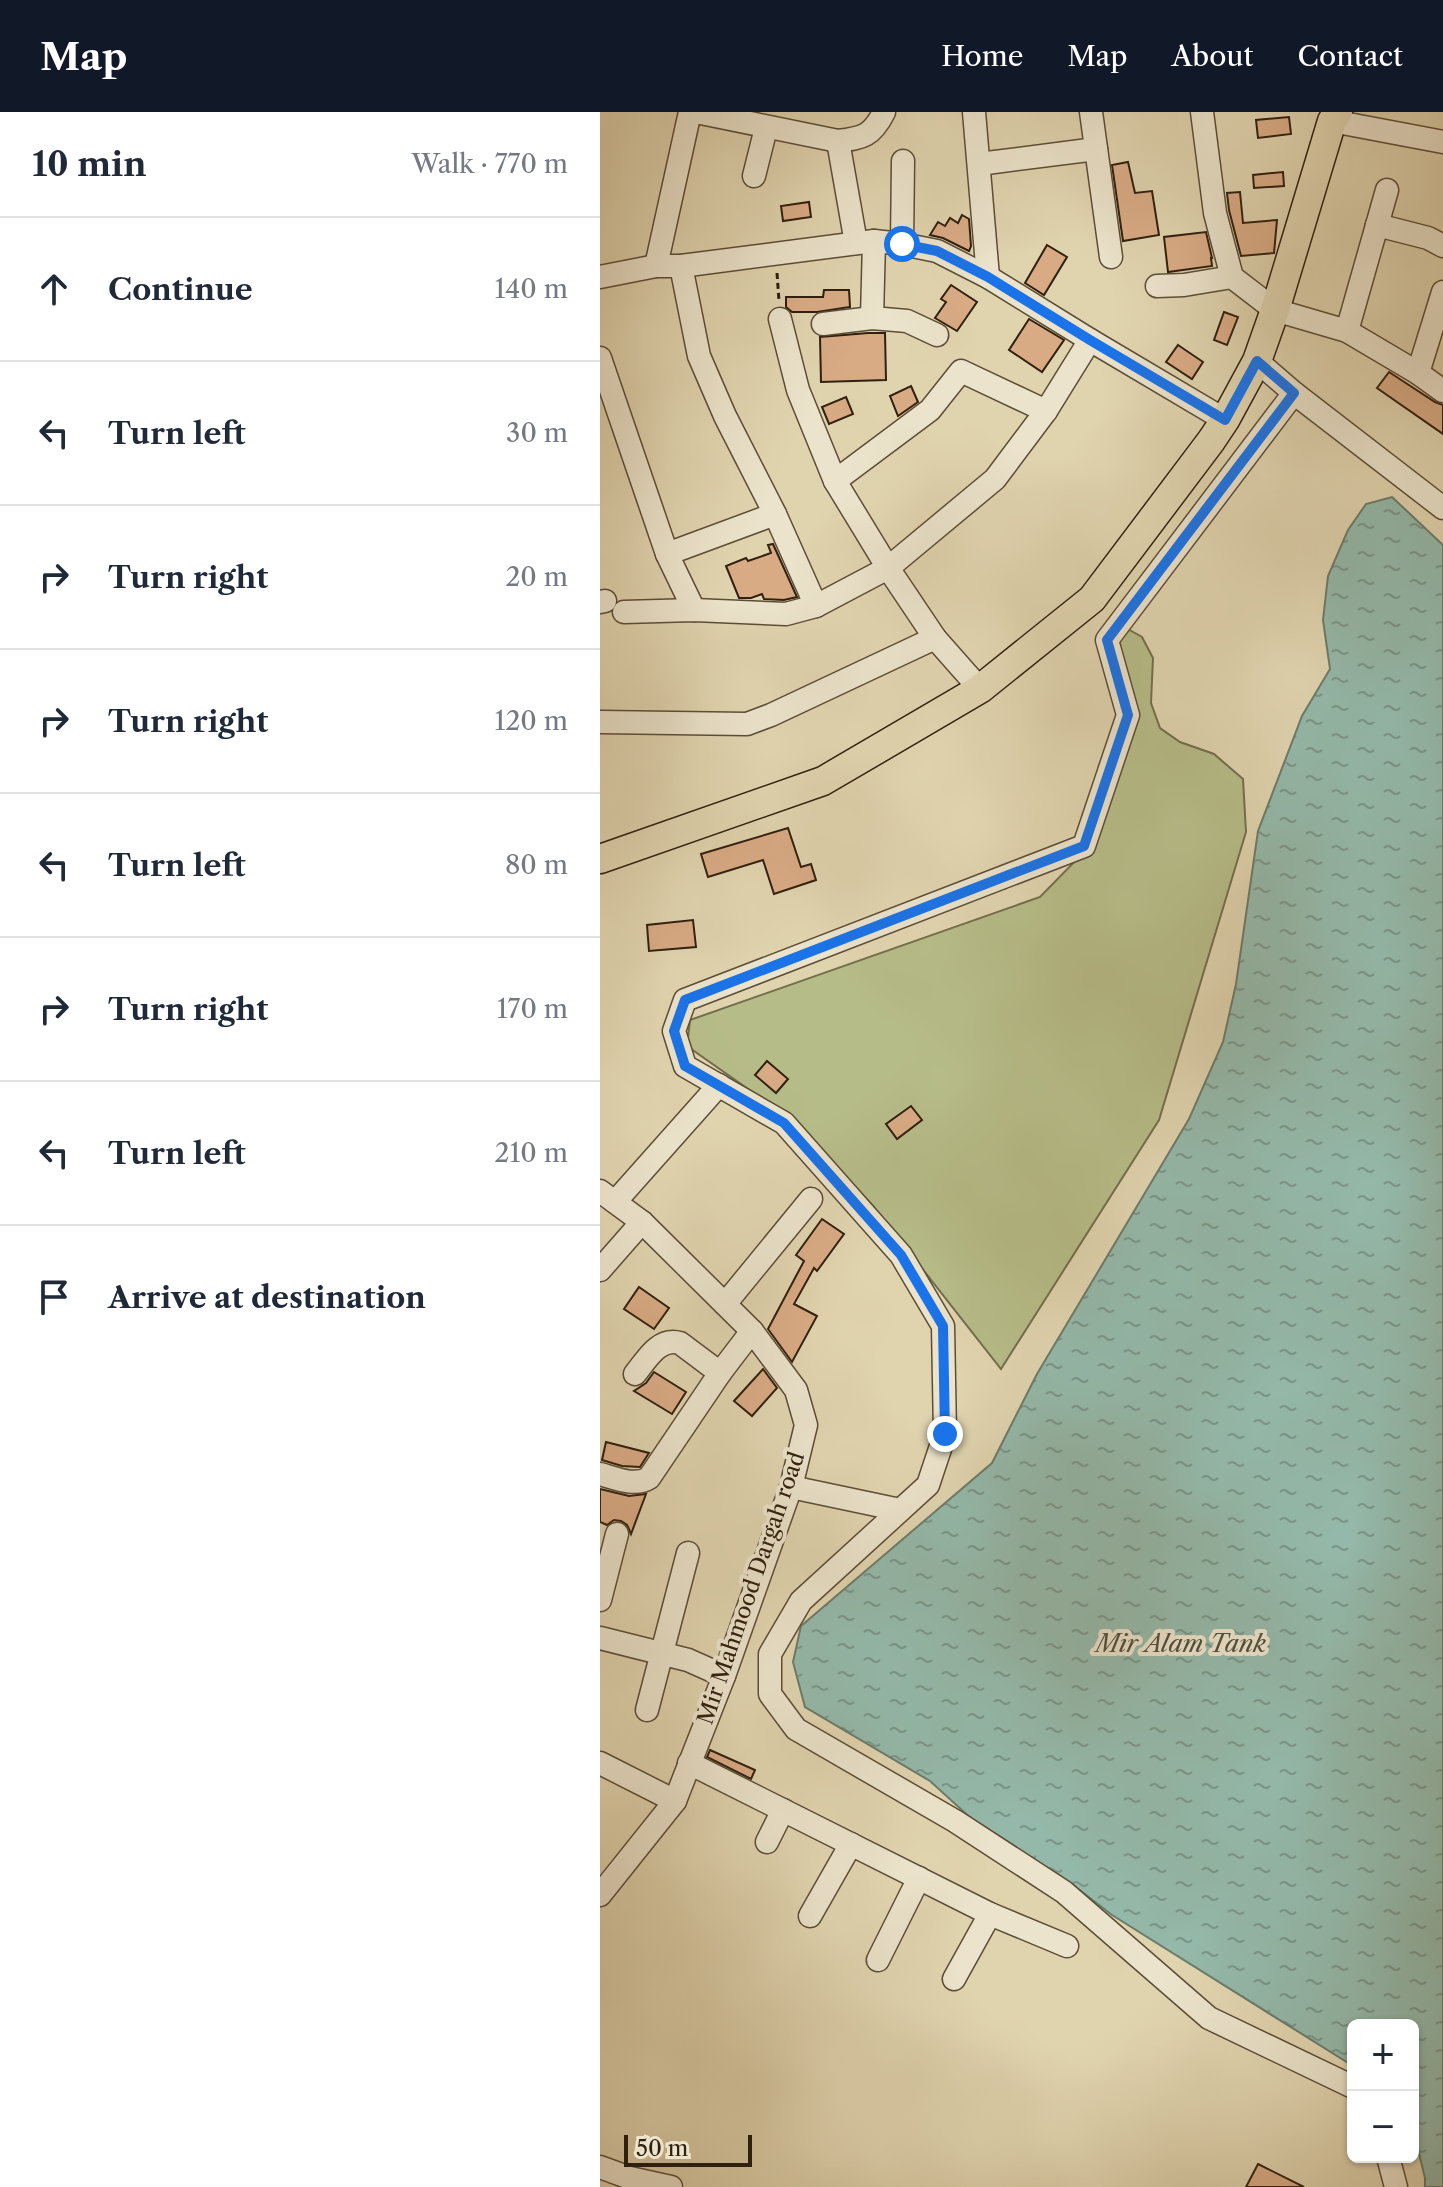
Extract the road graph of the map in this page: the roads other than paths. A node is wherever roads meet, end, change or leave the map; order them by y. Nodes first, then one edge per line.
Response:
1 (690, 112) edge
2 (696, 112) edge
3 (884, 112) edge
4 (974, 112) edge
5 (1091, 112) edge
6 (1202, 112) edge
7 (1335, 117) edge
8 (766, 128) junction
9 (838, 141) junction
10 (1443, 142) edge
11 (1096, 149) junction
12 (903, 161) dead end
13 (979, 164) junction
14 (754, 176) dead end
15 (1387, 190) dead end
16 (1377, 225) junction
17 (865, 242) junction
18 (902, 244) junction
19 (1443, 246) edge
20 (1111, 257) dead end
21 (656, 266) junction
22 (681, 266) junction
23 (600, 277) edge
24 (988, 277) junction
25 (1232, 277) junction
26 (1157, 286) dead end
27 (1443, 294) edge
28 (1275, 310) junction
29 (872, 318) junction
30 (780, 319) road end
31 (823, 324) dead end
32 (1347, 331) junction
33 (937, 335) dead end
34 (1090, 340) junction
35 (600, 358) edge
36 (1257, 361) junction
37 (1418, 373) junction
38 (1443, 391) edge
39 (1294, 393) junction
40 (1046, 411) junction
41 (1225, 420) junction
42 (835, 481) junction
43 (1443, 508) edge
44 (775, 514) junction
45 (667, 554) junction
46 (888, 568) junction
47 (610, 605) edge
48 (816, 606) junction
49 (694, 610) junction
50 (935, 638) junction
51 (980, 689) junction
52 (600, 722) edge
53 (600, 859) edge
54 (719, 1085) junction
55 (608, 1196) edge
56 (811, 1199) dead end
57 (642, 1222) junction
58 (600, 1270) edge
59 (725, 1304) junction
60 (752, 1331) junction
61 (720, 1373) junction
62 (635, 1374) dead end
63 (600, 1474) edge
64 (791, 1487) junction
65 (900, 1510) junction
66 (617, 1534) dead end
67 (688, 1553) dead end
68 (600, 1600) edge
69 (600, 1638) edge
70 (661, 1654) junction
71 (724, 1676) junction
72 (647, 1710) dead end
73 (600, 1763) edge
74 (689, 1763) junction
75 (675, 1801) junction
76 (783, 1810) junction
77 (767, 1842) dead end
78 (851, 1844) junction
79 (919, 1878) junction
80 (601, 1891) edge
81 (990, 1914) junction
82 (810, 1916) dead end
83 (1067, 1946) dead end
84 (878, 1960) dead end
85 (954, 1979) dead end
86 (1347, 2084) edge
87 (1390, 2163) edge
88 (600, 2167) edge
89 (671, 2187) edge
90 (1396, 2187) edge

1 - 21 street
2 - 8 street
3 - 9 street
4 - 13 street
5 - 11 street
6 - 25 street
7 - 10 street
7 - 28 main road
8 - 9 street
8 - 14 street
9 - 17 street
11 - 13 street
11 - 20 street
12 - 18 street
13 - 24 street
15 - 16 street
16 - 19 street
16 - 32 street
17 - 18 street
17 - 22 street
17 - 29 street
18 - 24 street
21 - 22 street
21 - 23 street
22 - 44 street
24 - 34 street
25 - 26 street
25 - 28 street
27 - 37 street
28 - 32 street
28 - 36 main road
29 - 31 street
29 - 33 street
30 - 42 street
32 - 37 street
34 - 40 street
34 - 41 street
35 - 45 street
36 - 39 street
36 - 41 main road
37 - 38 street
39 - 43 street
39 - 54 street
40 - 42 street
40 - 46 street
41 - 51 main road
42 - 46 street
44 - 45 street
44 - 48 street
45 - 49 street
46 - 48 street
46 - 50 street
47 - 49 street
48 - 49 street
50 - 51 street
50 - 52 street
51 - 53 main road
54 - 55 street
54 - 65 street
55 - 57 street, Mir Mahmood Dargah road
56 - 59 street
57 - 58 street
57 - 59 street, Mir Mahmood Dargah road
59 - 60 street, Mir Mahmood Dargah road
60 - 61 street
60 - 64 street, Mir Mahmood Dargah road
61 - 62 street
61 - 63 street
64 - 65 street
64 - 71 street, Mir Mahmood Dargah road
65 - 86 street
66 - 68 street
67 - 70 street
69 - 70 street
70 - 71 street
70 - 72 street
71 - 74 street, Mir Mahmood Dargah road
73 - 75 street
74 - 75 street, Mir Mahmood Dargah road
74 - 76 street
75 - 80 street, Mir Mahmood Dargah road
76 - 77 street
76 - 78 street
78 - 79 street
78 - 82 street
79 - 81 street
79 - 84 street
81 - 83 street
81 - 85 street
87 - 90 street
88 - 89 street

